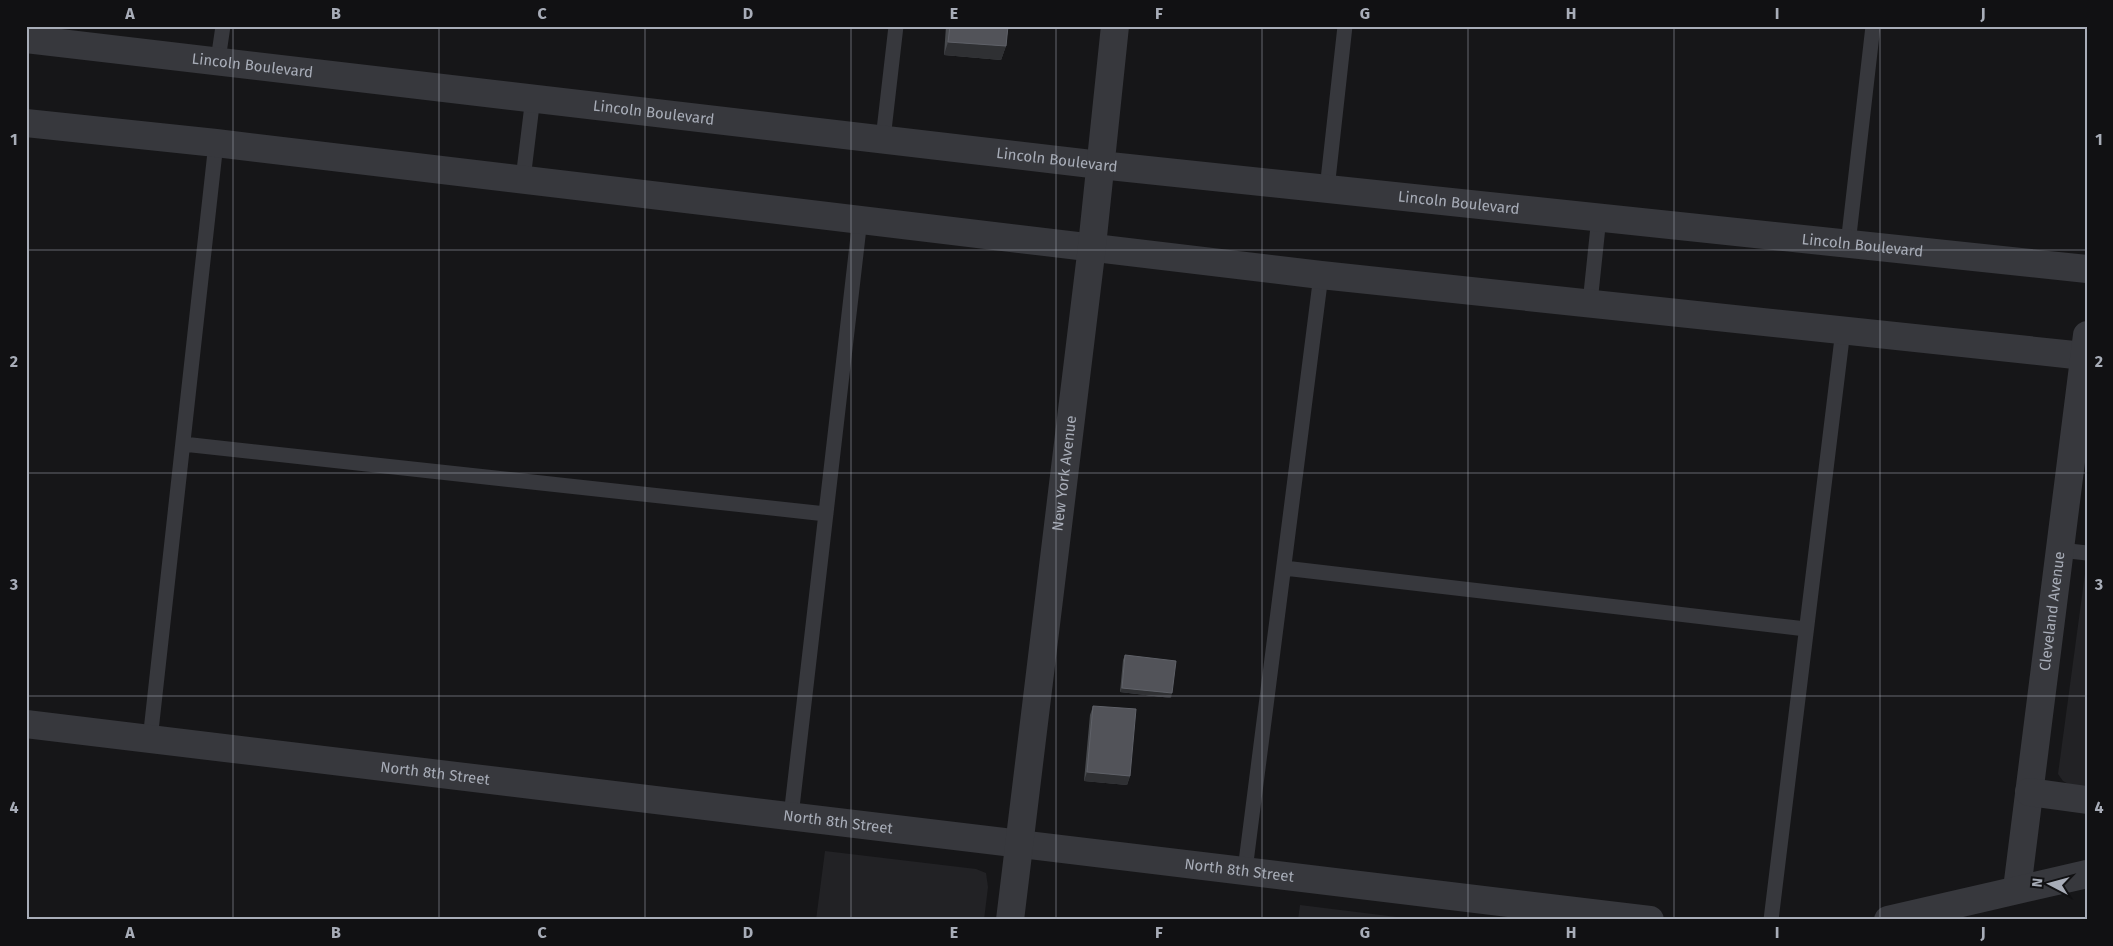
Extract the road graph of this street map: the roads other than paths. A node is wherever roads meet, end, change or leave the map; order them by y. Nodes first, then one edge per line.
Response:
1 (223, 26) edge
2 (896, 26) edge
3 (1115, 26) edge
4 (1344, 26) edge
5 (1873, 26) edge
6 (26, 39) edge
7 (218, 60) junction
8 (533, 97) junction
9 (26, 123) edge
10 (882, 139) junction
11 (216, 143) junction
12 (1100, 165) junction
13 (523, 179) junction
14 (1326, 189) junction
15 (1598, 217) junction
16 (860, 219) junction
17 (1848, 244) junction
18 (1092, 246) junction
19 (2087, 270) edge
20 (1321, 274) junction
21 (1590, 303) junction
22 (1843, 330) junction
23 (2085, 345) edge
24 (183, 444) junction
25 (826, 514) junction
26 (2060, 550) junction
27 (2087, 553) edge
28 (1284, 568) junction
29 (1806, 630) junction
30 (26, 724) edge
31 (150, 740) junction
32 (2029, 792) junction
33 (2087, 800) edge
34 (791, 816) junction
35 (1019, 843) junction
36 (1245, 870) junction
37 (2087, 874) edge
38 (2017, 889) junction
39 (1010, 920) edge
40 (1650, 920) edge
41 (1771, 920) edge
42 (1888, 920) edge

1 - 7 lane
2 - 10 lane
3 - 12 street, New York Avenue
4 - 14 lane
5 - 17 lane
6 - 7 street, Lincoln Boulevard
7 - 8 street, Lincoln Boulevard
8 - 10 street, Lincoln Boulevard
8 - 13 lane
9 - 11 street
10 - 12 street, Lincoln Boulevard
11 - 13 street
11 - 24 lane
12 - 14 street, Lincoln Boulevard
12 - 18 street, New York Avenue
13 - 16 street
14 - 15 street, Lincoln Boulevard
15 - 17 street, Lincoln Boulevard
15 - 21 lane
16 - 18 street
16 - 25 lane
17 - 19 street, Lincoln Boulevard
18 - 20 street
18 - 35 street, New York Avenue
20 - 21 street
20 - 28 lane
21 - 22 street
22 - 23 street
22 - 29 lane
23 - 26 street, Cleveland Avenue
24 - 25 lane
24 - 31 lane
25 - 34 lane
26 - 27 lane
26 - 32 street, Cleveland Avenue
28 - 29 lane
28 - 36 lane
29 - 41 lane
30 - 31 street, North 8th Street
31 - 34 street, North 8th Street
32 - 33 street
32 - 38 street, Cleveland Avenue
34 - 35 street, North 8th Street
35 - 36 street, North 8th Street
35 - 39 street, New York Avenue
36 - 40 street, North 8th Street
37 - 38 street
38 - 42 street

